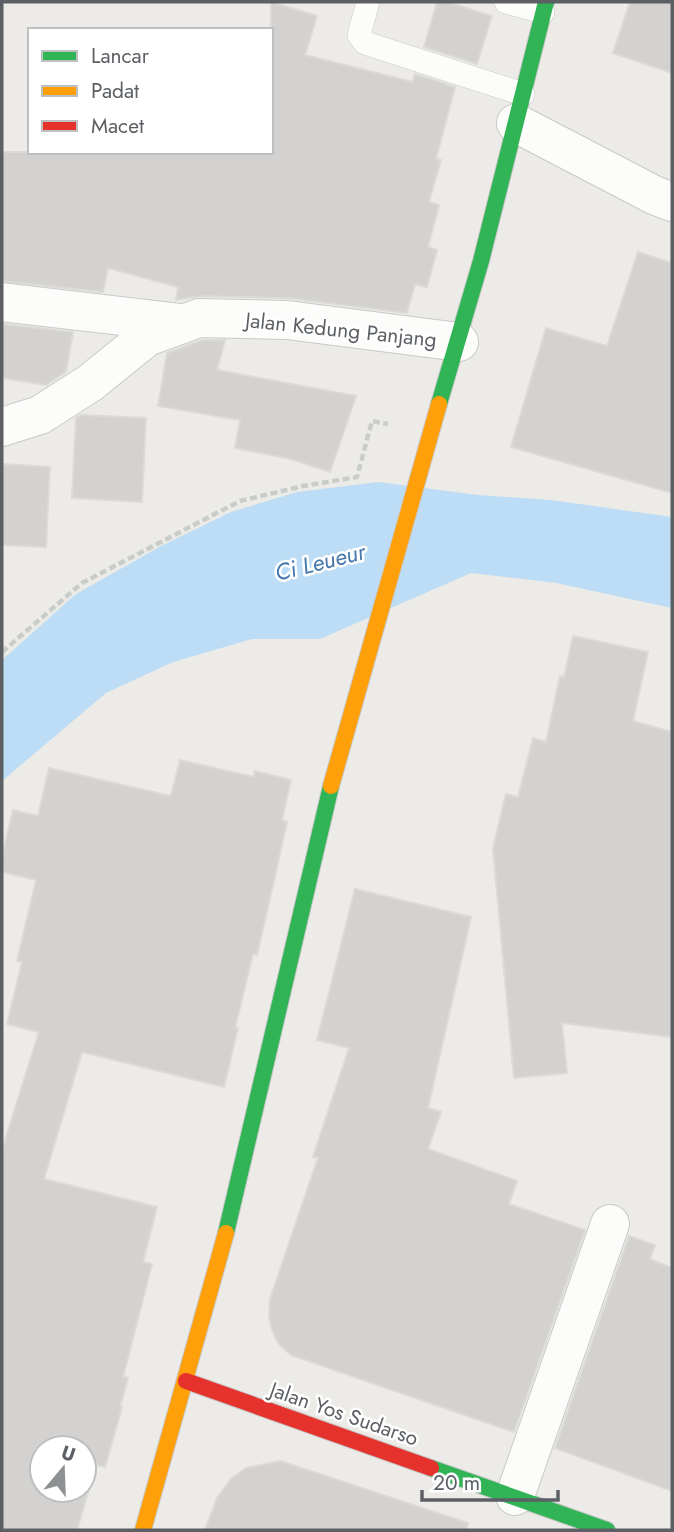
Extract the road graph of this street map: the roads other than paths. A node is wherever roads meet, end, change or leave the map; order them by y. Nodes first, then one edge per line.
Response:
1 (368, 2) edge
2 (506, 2) edge
3 (544, 7) edge
4 (519, 109) junction
5 (672, 202) edge
6 (2, 302) edge
7 (183, 323) junction
8 (459, 342) junction
9 (2, 427) edge
10 (610, 1224) dead end
11 (186, 1381) junction
12 (515, 1496) junction
13 (143, 1530) edge
14 (607, 1530) edge

1 - 4 lane
2 - 3 lane
3 - 4 main road
4 - 5 street
4 - 8 main road
6 - 7 street
7 - 8 street, Jalan Kedung Panjang
7 - 9 street, Jalan Kedung Panjang
8 - 11 main road
10 - 12 street
11 - 12 main road, Jalan Yos Sudarso
11 - 13 main road
12 - 14 main road, Jalan Yos Sudarso

